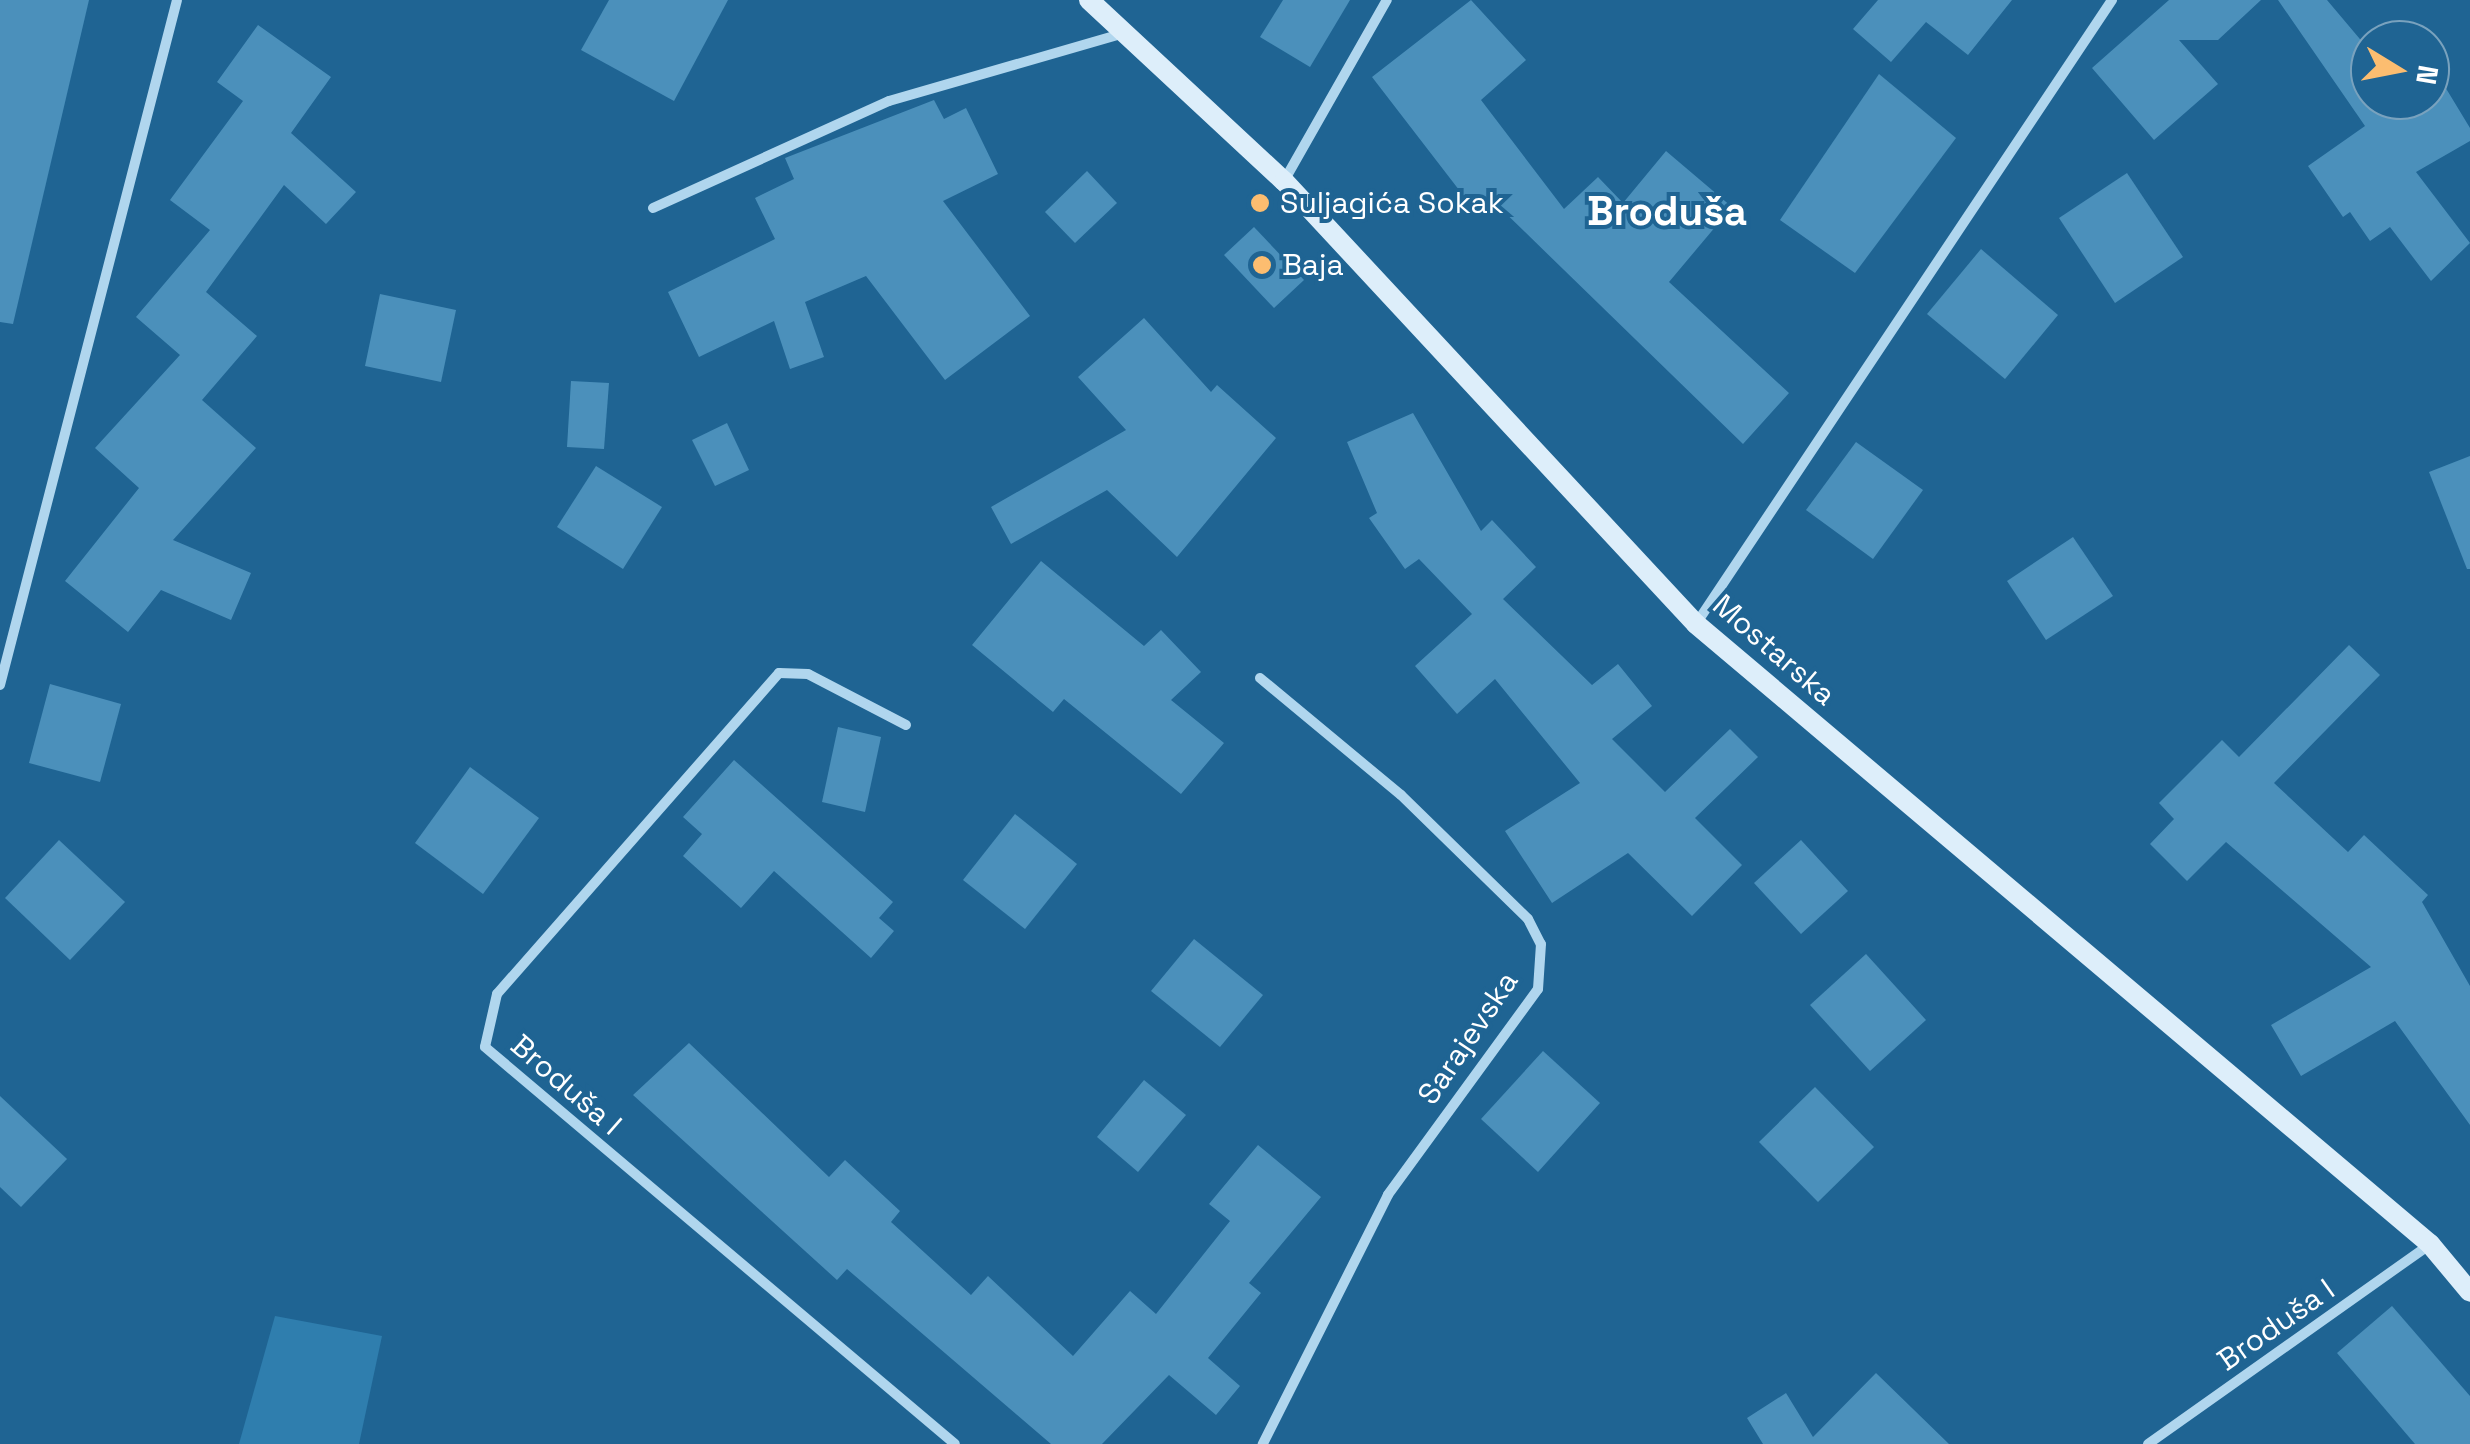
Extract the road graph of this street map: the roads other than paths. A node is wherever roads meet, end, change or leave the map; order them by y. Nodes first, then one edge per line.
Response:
1 (177, 0) edge
2 (1089, 0) edge
3 (1387, 0) edge
4 (2112, 0) edge
5 (1127, 33) junction
6 (1284, 182) junction
7 (653, 208) dead end
8 (1696, 624) junction
9 (1260, 678) dead end
10 (0, 685) edge
11 (906, 725) dead end
12 (2430, 1244) junction
13 (2470, 1292) edge
14 (955, 1444) edge
15 (1264, 1444) edge
16 (2148, 1444) edge

1 - 10 street
2 - 5 main road, Mostarska
3 - 6 street
4 - 8 street
5 - 6 main road, Mostarska
5 - 7 street
6 - 8 main road, Mostarska
8 - 12 main road, Mostarska
9 - 15 street, Sarajevska
11 - 14 street, Broduša I
12 - 13 main road, Mostarska
12 - 16 street, Broduša I

